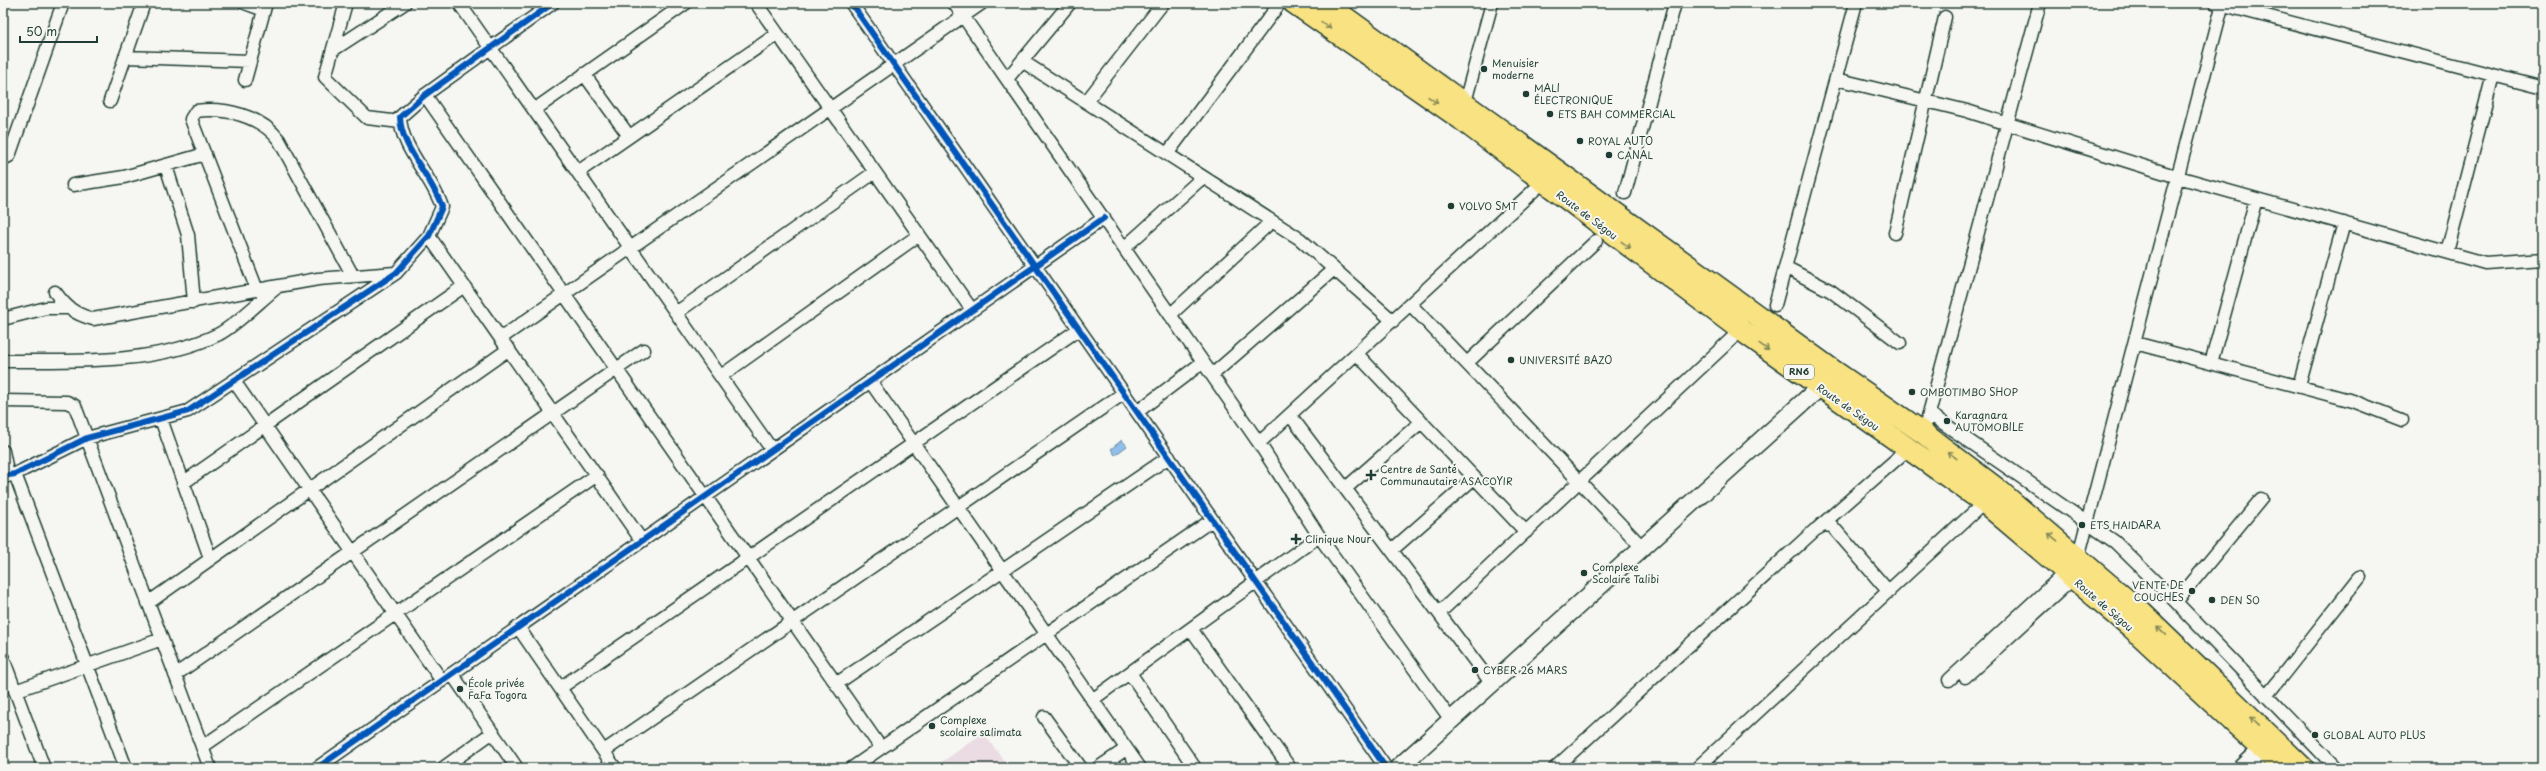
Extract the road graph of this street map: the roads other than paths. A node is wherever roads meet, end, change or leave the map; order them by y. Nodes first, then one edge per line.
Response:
1 (63, 3) edge
2 (144, 3) edge
3 (245, 3) edge
4 (346, 3) edge
5 (405, 3) edge
6 (459, 3) edge
7 (553, 3) edge
8 (686, 3) edge
9 (756, 3) edge
10 (851, 3) edge
11 (954, 3) edge
12 (982, 3) edge
13 (1070, 3) edge
14 (1163, 3) edge
15 (1325, 3) edge
16 (1492, 3) edge
17 (1675, 3) edge
18 (1856, 3) edge
19 (2040, 3) edge
20 (2220, 4) edge
21 (1285, 5) edge
22 (265, 6) edge
23 (963, 16) junction
24 (1945, 17) dead end
25 (777, 34) junction
26 (490, 47) junction
27 (333, 50) junction
28 (125, 57) junction
29 (250, 61) junction
30 (1022, 61) junction
31 (894, 64) junction
32 (584, 74) junction
33 (2493, 75) junction
34 (1007, 79) junction
35 (1836, 79) junction
36 (245, 80) dead end
37 (2543, 88) edge
38 (425, 94) junction
39 (110, 101) dead end
40 (1926, 101) junction
41 (1086, 102) junction
42 (1465, 102) junction
43 (830, 109) junction
44 (534, 110) junction
45 (400, 122) junction
46 (2008, 125) junction
47 (629, 136) junction
48 (205, 154) junction
49 (1167, 154) junction
50 (3, 158) edge
51 (166, 166) junction
52 (578, 172) junction
53 (875, 172) junction
54 (1203, 177) junction
55 (2178, 177) junction
56 (1543, 182) junction
57 (73, 185) dead end
58 (1625, 193) dead end
59 (2256, 199) junction
60 (1104, 218) junction
61 (1272, 221) junction
62 (2344, 223) junction
63 (1895, 233) dead end
64 (919, 235) junction
65 (429, 236) junction
66 (1596, 241) dead end
67 (630, 247) junction
68 (1124, 248) junction
69 (2447, 252) junction
70 (2543, 259) edge
71 (1035, 266) junction
72 (1785, 267) junction
73 (1334, 269) junction
74 (396, 273) junction
75 (353, 276) junction
76 (278, 286) junction
77 (464, 286) junction
78 (257, 290) junction
79 (56, 292) dead end
80 (564, 294) junction
81 (194, 302) junction
82 (1410, 304) junction
83 (1775, 305) dead end
84 (67, 308) junction
85 (972, 310) junction
86 (676, 313) junction
87 (1170, 315) junction
88 (3, 320) edge
89 (1393, 321) junction
90 (1079, 329) junction
91 (1741, 330) junction
92 (501, 338) junction
93 (1900, 343) dead end
94 (2135, 343) junction
95 (509, 349) junction
96 (644, 350) dead end
97 (1356, 354) junction
98 (3, 361) edge
99 (1203, 362) junction
100 (1467, 363) junction
101 (2211, 363) junction
102 (616, 369) junction
103 (721, 376) junction
104 (1212, 376) junction
105 (1840, 376) junction
106 (234, 381) junction
107 (870, 381) junction
108 (2299, 386) junction
109 (1825, 391) junction
110 (1124, 393) junction
111 (3, 401) edge
112 (1137, 412) junction
113 (554, 413) junction
114 (1290, 415) junction
115 (161, 419) junction
116 (2402, 420) dead end
117 (1421, 422) junction
118 (1926, 423) junction
119 (265, 426) junction
120 (87, 438) junction
121 (913, 443) junction
122 (1260, 443) junction
123 (1908, 449) junction
124 (772, 450) junction
125 (3, 451) edge
126 (1169, 457) junction
127 (9, 475) edge
128 (597, 475) junction
129 (1474, 478) junction
130 (1580, 482) junction
131 (183, 483) junction
132 (1346, 488) junction
133 (309, 489) junction
134 (705, 496) junction
135 (1991, 496) junction
136 (2261, 499) dead end
137 (958, 507) junction
138 (1212, 520) junction
139 (2088, 522) junction
140 (1815, 530) junction
141 (1526, 532) junction
142 (1319, 536) junction
143 (642, 541) junction
144 (1643, 548) junction
145 (1392, 550) junction
146 (353, 552) junction
147 (210, 558) junction
148 (748, 558) junction
149 (2076, 568) junction
150 (1002, 570) junction
151 (2360, 577) dead end
152 (1255, 581) junction
153 (1889, 592) junction
154 (2176, 602) junction
155 (148, 603) junction
156 (1439, 613) junction
157 (396, 614) junction
158 (792, 621) junction
159 (518, 627) junction
160 (1191, 629) junction
161 (1046, 634) junction
162 (162, 639) junction
163 (4, 665) edge
164 (88, 666) junction
165 (1130, 673) junction
166 (175, 675) junction
167 (447, 677) junction
168 (1952, 683) dead end
169 (836, 684) junction
170 (1492, 684) junction
171 (560, 688) junction
172 (15, 691) junction
173 (2266, 696) junction
174 (1092, 700) junction
175 (1044, 717) dead end
176 (1451, 720) junction
177 (492, 732) junction
178 (2269, 745) junction
179 (202, 747) junction
180 (881, 748) junction
181 (1126, 749) junction
182 (604, 751) junction
183 (44, 768) edge
184 (126, 768) edge
185 (210, 768) edge
186 (317, 768) edge
187 (442, 768) edge
188 (518, 768) edge
189 (615, 768) edge
190 (852, 768) edge
191 (1081, 768) edge
192 (1098, 768) edge
193 (1140, 768) edge
194 (1196, 768) edge
195 (1290, 768) edge
196 (1386, 768) edge
197 (1398, 768) edge
198 (1415, 768) edge
199 (1555, 768) edge
200 (1697, 768) edge
201 (2239, 768) edge
202 (2251, 768) edge
203 (2283, 768) edge
204 (2303, 768) edge
205 (2336, 768) edge

1 - 50 street
2 - 28 street
3 - 22 street
4 - 27 street
5 - 27 street
6 - 26 street
7 - 26 street
8 - 32 street
9 - 25 street
10 - 31 street
11 - 23 street
12 - 23 street
13 - 30 street
14 - 41 street
15 - 42 highway, Route de Ségou / RN6
16 - 42 street
17 - 58 street
18 - 35 street
19 - 46 street
20 - 33 street
20 - 55 street
21 - 49 street
21 -> 56 highway, Route de Ségou / RN6
22 - 29 street
23 - 31 street
23 - 34 street
24 - 40 street
25 - 43 street
25 - 47 street
26 - 38 street
26 - 44 street
27 - 45 street
28 - 29 street
28 - 39 street
29 - 36 street
30 - 34 street
30 - 41 street
31 - 43 street
31 - 71 street
32 - 44 street
32 - 47 street
33 - 37 street
33 - 69 street
34 - 60 street
35 - 40 street
35 - 72 street
38 - 45 street
38 - 80 street
40 - 46 street
40 - 63 street
41 - 49 street
42 - 105 highway, Route de Ségou / RN6
43 - 53 street
43 - 67 street
44 - 52 street
45 - 65 street
46 - 55 street
46 - 118 street
47 - 52 street
48 - 51 street
48 - 75 street
48 - 78 street
49 - 54 street
51 - 57 street
51 - 81 street
52 - 67 street
53 - 64 street
53 - 86 street
54 - 61 street
54 - 68 street
55 - 59 street
55 - 94 street
56 - 82 street
56 -> 91 highway, Route de Ségou / RN6
59 - 62 street
59 - 101 street
60 - 68 street
60 - 71 street
61 - 73 street
61 - 87 street
62 - 69 street
62 - 108 street
64 - 85 street
64 - 103 street
65 - 74 street
65 - 77 street
66 - 100 street
67 - 80 street
67 - 86 street
68 - 87 street
69 - 70 street
71 - 85 street
71 - 90 street
72 - 83 street
72 - 93 street
73 - 89 street
73 - 104 street
74 - 75 street
74 - 106 street
75 - 76 street
76 - 78 street
76 - 98 street
77 - 92 street
77 - 119 street
78 - 81 street
79 - 84 street
80 - 92 street
80 - 102 street
81 - 84 street
82 - 89 street
82 - 100 street
84 - 88 street
85 - 107 street
86 - 103 street
87 - 99 street
89 - 97 street
90 - 110 street
90 - 121 street
91 -> 109 highway, Route de Ségou / RN6
91 - 130 street
92 - 95 street
94 - 101 street
94 - 139 street
95 - 113 street
95 - 133 street
96 - 102 street
97 - 114 street
97 - 117 street
99 - 104 street
99 - 112 street
100 - 130 street
101 - 108 street
102 - 113 street
102 - 134 street
103 - 124 street
104 - 122 street
105 - 109 street
105 - 118 highway, Route de Ségou / RN6
106 - 115 street
106 - 119 street
107 - 121 street
107 - 124 street
108 - 116 street
109 - 123 highway, Route de Ségou / RN6
109 - 144 street
109 - 198 street
110 - 112 street
110 - 137 street
111 - 120 street
112 - 126 street
113 - 128 street
113 - 146 street
114 - 122 street
114 - 132 street
115 - 120 street
115 - 131 street
117 - 129 street
117 - 132 street
135 -> 118 highway, Route de Ségou / RN6
118 - 139 street
119 - 131 street
119 - 133 street
120 - 127 street
120 - 155 street
121 - 137 street
121 - 148 street
122 - 142 street
123 - 135 highway, Route de Ségou / RN6
123 - 140 street
124 - 134 street
125 - 127 street
126 - 138 street
126 - 150 street
127 - 164 street
128 - 143 street
128 - 157 street
129 - 141 street
129 - 145 street
130 - 141 street
130 - 144 street
131 - 147 street
132 - 145 street
133 - 146 street
133 - 147 street
134 - 143 street
134 - 148 street
135 - 149 highway, Route de Ségou / RN6
135 - 153 street
136 - 154 street
137 - 150 street
137 - 158 street
138 - 152 street
138 - 161 street
139 - 149 street
139 - 154 street
140 - 153 street
140 - 199 street
141 - 156 street
142 - 152 street
142 - 176 street
143 - 159 street
144 - 170 street
145 - 156 street
146 - 157 street
146 - 166 street
147 - 155 street
148 - 158 street
148 - 171 street
149 - 168 street
149 - 178 highway, Route de Ségou / RN6
150 - 161 street
150 - 169 street
151 - 173 street
152 - 160 street
152 - 196 street
153 - 200 street
154 - 173 street
155 - 162 street
156 - 170 street
157 - 167 street
157 - 179 street
158 - 169 street
158 - 182 street
159 - 167 street
159 - 171 street
160 - 165 street
160 - 195 street
161 - 174 street
161 - 180 street
162 - 164 street
162 - 166 street
163 - 172 street
164 - 172 street
164 - 184 street
165 - 174 street
165 - 194 street
166 - 179 street
167 - 177 street
167 - 186 street
169 - 180 street
170 - 176 street
171 - 182 street
172 - 183 street
173 - 205 street
174 - 181 street
175 - 191 street
176 - 197 street
177 - 187 street
177 - 188 street
178 - 201 street
178 - 202 street
178 - 203 highway, Route de Ségou / RN6
178 - 204 highway, Route de Ségou / RN6
179 - 185 street
180 - 190 street
181 - 192 street
181 - 193 street
182 - 189 street

